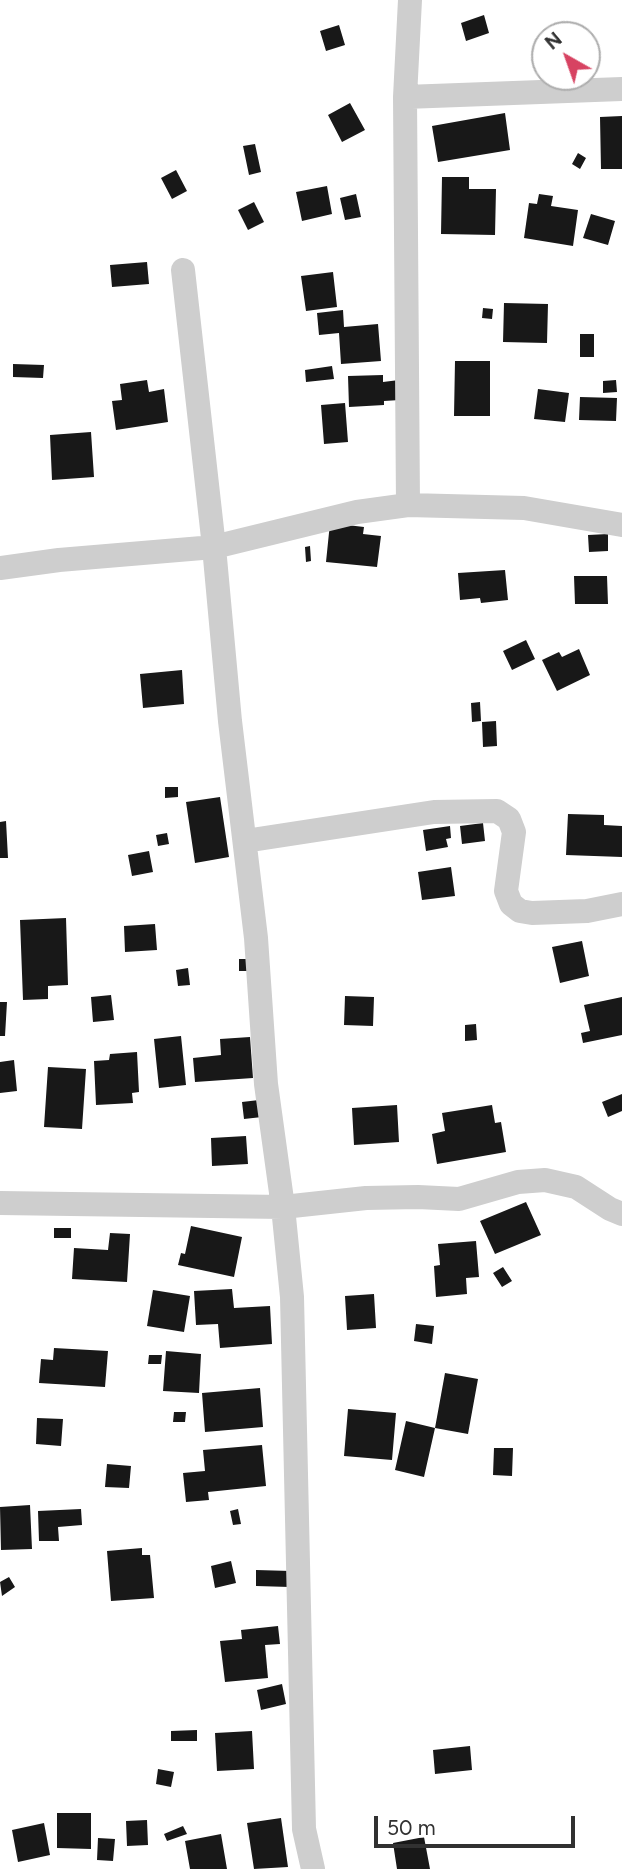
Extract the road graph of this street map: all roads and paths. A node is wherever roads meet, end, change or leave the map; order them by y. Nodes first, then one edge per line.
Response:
1 (410, 0) edge
2 (622, 89) edge
3 (405, 97) junction
4 (183, 270) dead end
5 (408, 505) junction
6 (622, 525) edge
7 (214, 547) junction
8 (0, 568) edge
9 (245, 841) junction
10 (622, 904) edge
11 (0, 1203) edge
12 (283, 1208) junction
13 (622, 1214) edge
14 (313, 1869) edge

1 - 3 street
2 - 3 street
3 - 5 street
4 - 7 street
5 - 6 street
5 - 7 street
7 - 8 street
7 - 9 street
9 - 10 street
9 - 12 street
11 - 12 street
12 - 13 street
12 - 14 street

